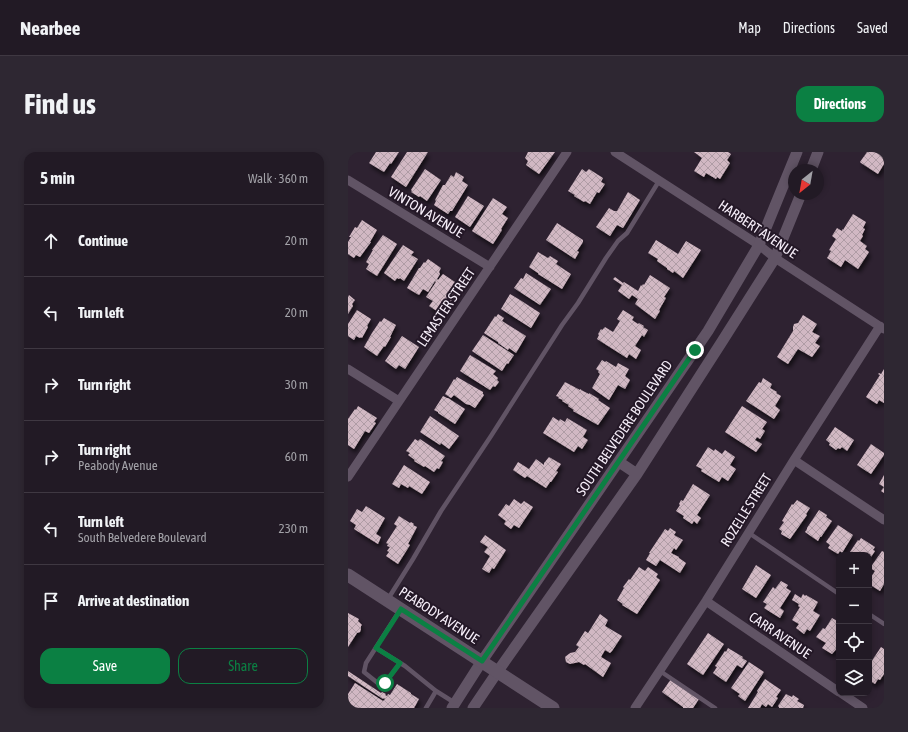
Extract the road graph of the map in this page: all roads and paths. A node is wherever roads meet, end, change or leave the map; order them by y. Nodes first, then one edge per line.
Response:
1 (567, 152) edge
2 (616, 152) edge
3 (797, 152) edge
4 (818, 152) edge
5 (813, 164) edge
6 (348, 180) edge
7 (659, 180) junction
8 (799, 200) edge
9 (759, 245) junction
10 (775, 258) junction
11 (490, 267) junction
12 (882, 328) edge
13 (348, 369) edge
14 (399, 402) junction
15 (794, 460) junction
16 (619, 462) junction
17 (637, 474) junction
18 (348, 477) edge
19 (884, 520) edge
20 (748, 533) junction
21 (348, 575) edge
22 (836, 592) edge
23 (388, 600) junction
24 (706, 602) junction
25 (401, 609) junction
26 (872, 616) edge
27 (884, 624) edge
28 (376, 648) junction
29 (482, 661) junction
30 (400, 663) junction
31 (660, 671) junction
32 (498, 672) junction
33 (836, 689) edge
34 (436, 691) junction
35 (846, 696) edge
36 (453, 706) edge
37 (426, 708) edge
38 (474, 708) edge
39 (553, 708) edge
40 (636, 708) edge
41 (715, 708) edge
42 (863, 708) edge

1 - 11 street, LEMASTER STREET
2 - 7 street, HARBERT AVENUE
3 - 9 street, SOUTH BELVEDERE BOULEVARD
4 - 5 street
6 - 11 street, VINTON AVENUE
7 - 9 street, HARBERT AVENUE
7 - 23 lane
8 - 10 street
9 - 10 street, HARBERT AVENUE
9 - 16 street, SOUTH BELVEDERE BOULEVARD
10 - 12 street, HARBERT AVENUE
10 - 17 street
11 - 14 street, LEMASTER STREET
12 - 15 street, ROZELLE STREET
13 - 14 street
14 - 18 street, LEMASTER STREET
15 - 19 street
15 - 20 street, ROZELLE STREET
16 - 17 street
16 - 29 street, SOUTH BELVEDERE BOULEVARD
17 - 32 street
20 - 22 lane
20 - 24 street, ROZELLE STREET
21 - 23 main road, PEABODY AVENUE
23 - 25 main road, PEABODY AVENUE
24 - 31 street, ROZELLE STREET
24 - 33 street, CARR AVENUE
25 - 28 lane
25 - 29 main road, PEABODY AVENUE
26 - 27 lane
28 - 30 lane
28 - 30 lane
29 - 32 main road, PEABODY AVENUE
29 - 36 street, SOUTH BELVEDERE BOULEVARD
30 - 34 lane
31 - 40 street, ROZELLE STREET
31 - 41 lane
32 - 38 street
32 - 39 main road, PEABODY AVENUE
34 - 36 lane
34 - 37 lane
35 - 42 street, CARR AVENUE

